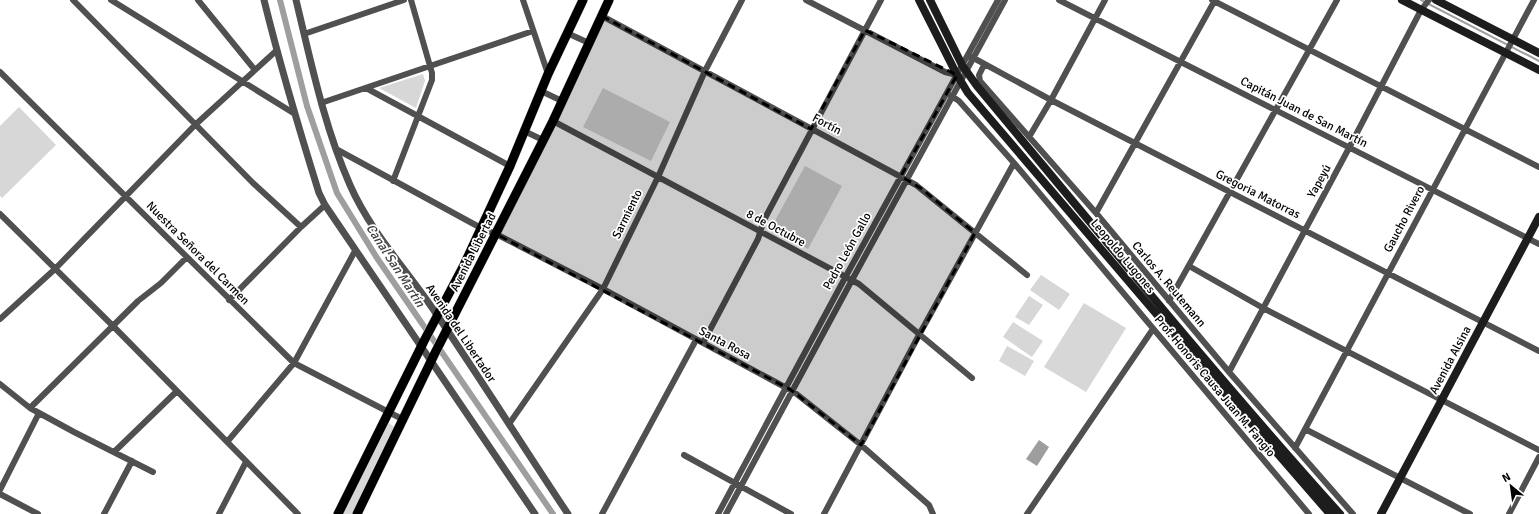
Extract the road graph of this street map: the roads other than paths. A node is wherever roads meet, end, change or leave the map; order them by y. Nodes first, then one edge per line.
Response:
1 (73, 0) edge
2 (110, 0) edge
3 (198, 0) edge
4 (264, 0) edge
5 (296, 0) edge
6 (404, 0) edge
7 (411, 0) edge
8 (523, 0) edge
9 (583, 0) edge
10 (609, 0) edge
11 (742, 0) edge
12 (806, 0) edge
13 (881, 0) edge
14 (919, 0) edge
15 (930, 0) edge
16 (998, 0) edge
17 (1004, 0) edge
18 (1059, 0) edge
19 (1105, 0) edge
20 (1213, 0) edge
21 (1337, 0) edge
22 (1402, 0) edge
23 (1431, 0) edge
24 (1534, 0) edge
25 (1423, 8) junction
26 (602, 16) junction
27 (1095, 19) junction
28 (865, 30) junction
29 (533, 31) junction
30 (567, 33) junction
31 (304, 34) junction
32 (1512, 41) junction
33 (589, 43) junction
34 (277, 50) junction
35 (1310, 50) junction
36 (1507, 52) junction
37 (1539, 53) edge
38 (970, 57) junction
39 (1180, 61) junction
40 (984, 64) junction
41 (430, 66) junction
42 (964, 68) junction
43 (255, 70) junction
44 (1539, 70) edge
45 (705, 71) junction
46 (0, 72) edge
47 (548, 74) junction
48 (958, 78) junction
49 (242, 81) junction
50 (1382, 87) junction
51 (366, 88) junction
52 (541, 91) junction
53 (949, 95) junction
54 (1051, 100) junction
55 (562, 101) junction
56 (321, 103) junction
57 (1275, 109) junction
58 (295, 114) junction
59 (418, 115) junction
60 (553, 121) junction
61 (195, 125) junction
62 (811, 128) junction
63 (1465, 129) junction
64 (524, 131) junction
65 (1029, 137) junction
66 (543, 140) junction
67 (1135, 143) junction
68 (1350, 148) junction
69 (336, 149) junction
70 (1014, 163) junction
71 (510, 166) junction
72 (1539, 167) edge
73 (658, 176) junction
74 (901, 176) junction
75 (393, 180) junction
76 (907, 180) junction
77 (1432, 190) junction
78 (1230, 192) junction
79 (125, 196) junction
80 (325, 205) junction
81 (1096, 213) junction
82 (0, 214) edge
83 (1539, 217) edge
84 (301, 227) junction
85 (481, 228) junction
86 (1305, 230) junction
87 (760, 232) junction
88 (975, 233) junction
89 (496, 234) junction
90 (1528, 238) junction
91 (1539, 244) edge
92 (355, 251) junction
93 (187, 257) junction
94 (1189, 266) junction
95 (54, 269) junction
96 (1388, 273) junction
97 (1027, 275) dead end
98 (846, 276) junction
99 (852, 280) junction
100 (602, 289) junction
101 (230, 300) junction
102 (1169, 300) junction
103 (1263, 308) junction
104 (0, 319) edge
105 (435, 319) junction
106 (1483, 323) junction
107 (114, 327) junction
108 (1153, 329) junction
109 (445, 334) junction
110 (919, 335) junction
111 (700, 342) junction
112 (423, 344) junction
113 (1346, 351) junction
114 (1539, 351) edge
115 (434, 357) junction
116 (294, 362) junction
117 (1229, 372) junction
118 (972, 378) dead end
119 (0, 384) edge
120 (786, 387) junction
121 (177, 391) junction
122 (793, 391) junction
123 (1442, 400) junction
124 (30, 408) junction
125 (389, 412) junction
126 (39, 413) junction
127 (404, 420) junction
128 (509, 424) junction
129 (1305, 429) junction
130 (227, 442) junction
131 (861, 445) junction
132 (1294, 448) junction
133 (1539, 450) edge
134 (114, 452) junction
135 (684, 455) dead end
136 (1539, 457) edge
137 (132, 461) junction
138 (246, 462) junction
139 (153, 472) dead end
140 (1400, 478) junction
141 (734, 484) junction
142 (741, 487) junction
143 (0, 490) edge
144 (0, 494) edge
145 (38, 514) edge
146 (104, 514) edge
147 (219, 514) edge
148 (298, 514) edge
149 (338, 514) edge
150 (357, 514) edge
151 (535, 514) edge
152 (568, 514) edge
153 (602, 514) edge
154 (718, 514) edge
155 (726, 514) edge
156 (791, 514) edge
157 (824, 514) edge
158 (933, 514) edge
159 (1027, 514) edge
160 (1309, 514) edge
161 (1330, 514) edge
162 (1340, 514) edge
163 (1353, 514) edge
164 (1381, 514) edge
165 (1470, 514) edge
166 (1509, 514) edge

1 - 61 street
2 - 49 street
3 - 43 street
4 - 34 street
5 - 31 street, Avenida del Libertador
6 - 31 street
7 - 41 street
8 - 29 street
9 - 30 main road, Avenida Libertad
10 - 26 main road, Avenida Libertad
11 - 45 street, Sarmiento
12 - 28 street
13 - 28 street
14 - 48 main road, Leopoldo Lugones
15 - 42 main road, Leopoldo Lugones
16 - 38 street, Pedro León Gallo
17 - 38 street, Pedro León Gallo
18 - 27 street, Capitán Juan de San Martín
19 - 27 street
20 - 35 street
20 - 39 street
21 - 35 street
22 - 25 main road
23 - 25 street, Yapeyú
23 - 32 main road
24 - 32 street, Gaucho Rivero
25 - 36 main road
25 - 50 street, Yapeyú
26 - 33 main road, Avenida Libertad
26 - 45 street, Fortín
27 - 39 street, Capitán Juan de San Martín
27 - 54 street
28 - 48 street
28 - 62 street
29 - 41 street
29 - 47 street
30 - 33 street
30 - 47 main road, Avenida Libertad
31 - 56 street, Avenida del Libertador
32 - 36 street, Gaucho Rivero
32 - 37 main road
33 - 55 main road, Avenida Libertad
34 - 43 street
34 - 58 street
35 - 50 street
35 - 57 street
36 - 44 main road
36 - 63 street, Gaucho Rivero
38 - 40 street, Gregoria Matorras
38 - 42 street, Pedro León Gallo
39 - 57 street, Capitán Juan de San Martín
39 - 67 street
40 - 54 street, Gregoria Matorras
40 - 65 street, Carlos A. Reutemann
41 - 51 street
41 - 59 street
42 - 48 street, Pedro León Gallo
42 - 162 main road, Leopoldo Lugones
43 - 49 street
45 - 62 street, Fortín
45 - 73 street, Sarmiento
46 - 79 street, Nuestra Señora del Carmen
47 - 52 main road, Avenida Libertad
48 - 53 street, Pedro León Gallo
48 - 161 main road, Leopoldo Lugones
49 - 58 street
49 - 61 street
50 - 63 street
50 - 68 street, Yapeyú
51 - 56 street
51 - 59 street
52 - 55 street
52 - 64 main road, Avenida Libertad
53 - 70 street, Prof. Honoris Causa Juan M. Fangio
53 - 74 street, Pedro León Gallo
53 - 76 street, Pedro León Gallo
54 - 65 street
54 - 67 street, Gregoria Matorras
55 - 60 main road, Avenida Libertad
56 - 69 street, Avenida del Libertador
57 - 68 street, Capitán Juan de San Martín
57 - 78 street
58 - 80 street
59 - 71 street
59 - 75 street
60 - 66 main road, Avenida Libertad
60 - 73 street, 8 de Octubre
61 - 79 street
61 - 84 street
62 - 74 street, Fortín
62 - 87 street
63 - 72 street
63 - 77 street, Gaucho Rivero
64 - 66 street
64 - 71 main road, Avenida Libertad
65 - 81 street, Carlos A. Reutemann
66 - 89 main road, Avenida Libertad
67 - 78 street, Gregoria Matorras
67 - 81 street
68 - 77 street, Capitán Juan de San Martín
68 - 86 street, Yapeyú
69 - 75 street, Santa Rosa
69 - 105 street, Avenida del Libertador
70 - 88 street
70 - 108 street, Prof. Honoris Causa Juan M. Fangio
71 - 85 main road, Avenida Libertad
73 - 87 street, 8 de Octubre
73 - 100 street, Sarmiento
74 - 76 street, Fortín
74 - 98 street, Pedro León Gallo
75 - 85 street, Santa Rosa
76 - 88 street, Fortín
76 - 99 street, Pedro León Gallo
77 - 90 street, Capitán Juan de San Martín
77 - 96 street, Gaucho Rivero
78 - 86 street, Gregoria Matorras
78 - 94 street
79 - 93 street, Nuestra Señora del Carmen
79 - 95 street
80 - 84 street
80 - 92 street
81 - 102 street, Carlos A. Reutemann
82 - 95 street
83 - 90 main road, Avenida Alsina
84 - 101 street
85 - 89 street, Santa Rosa
85 - 105 main road, Avenida Libertad
86 - 96 street, Gregoria Matorras
86 - 103 street, Yapeyú
87 - 98 street, 8 de Octubre
87 - 111 street
88 - 97 street, Fortín
88 - 110 street
89 - 100 street, Santa Rosa
89 - 109 main road, Avenida Libertad
90 - 91 street, Capitán Juan de San Martín
90 - 106 main road, Avenida Alsina
92 - 112 street
92 - 116 street
93 - 101 street, Nuestra Señora del Carmen
93 - 107 street
94 - 102 street
94 - 103 street
95 - 104 street
95 - 107 street
96 - 106 street, Gregoria Matorras
96 - 113 street, Gaucho Rivero
98 - 99 street, 8 de Octubre
98 - 120 street, Pedro León Gallo
99 - 110 street, 8 de Octubre
99 - 122 street, Pedro León Gallo
100 - 111 street, Santa Rosa
100 - 128 street, Sarmiento
101 - 116 street, Nuestra Señora del Carmen
102 - 117 street, Carlos A. Reutemann
103 - 113 street
103 - 117 street, Yapeyú
105 - 109 street, Avenida del Libertador
105 - 112 main road, Avenida Libertad
106 - 114 street, Gregoria Matorras
106 - 123 main road, Avenida Alsina
107 - 121 street
107 - 124 street
108 - 159 street
108 - 160 street, Prof. Honoris Causa Juan M. Fangio
109 - 115 main road, Avenida Libertad
109 - 128 street, Avenida del Libertador
110 - 118 street, 8 de Octubre
110 - 131 street
111 - 120 street, Santa Rosa
111 - 153 street
112 - 115 street
112 - 125 main road, Avenida Libertad
113 - 123 street
113 - 129 street, Gaucho Rivero
115 - 127 main road, Avenida Libertad
115 - 151 street
116 - 125 street, Nuestra Señora del Carmen
116 - 130 street
117 - 132 street, Carlos A. Reutemann
119 - 124 street
120 - 122 street, Santa Rosa
120 - 141 street, Pedro León Gallo
121 - 130 street
121 - 134 street
122 - 131 street, Santa Rosa
122 - 142 street, Pedro León Gallo
123 - 133 street
123 - 140 main road, Avenida Alsina
124 - 126 street
125 - 127 street, Nuestra Señora del Carmen
125 - 149 main road, Avenida Libertad
126 - 134 street
126 - 143 street
127 - 150 main road, Avenida Libertad
128 - 152 street, Avenida del Libertador
129 - 132 street, Gaucho Rivero
129 - 140 street
130 - 138 street
131 - 157 street
131 - 158 street, Santa Rosa
132 - 163 street, Carlos A. Reutemann
134 - 137 street
135 - 141 street
136 - 166 street
137 - 139 street
137 - 146 street
138 - 147 street
138 - 148 street
140 - 164 main road, Avenida Alsina
140 - 165 street
141 - 142 street
141 - 154 street, Pedro León Gallo
142 - 155 street, Pedro León Gallo
142 - 156 street
144 - 145 street

